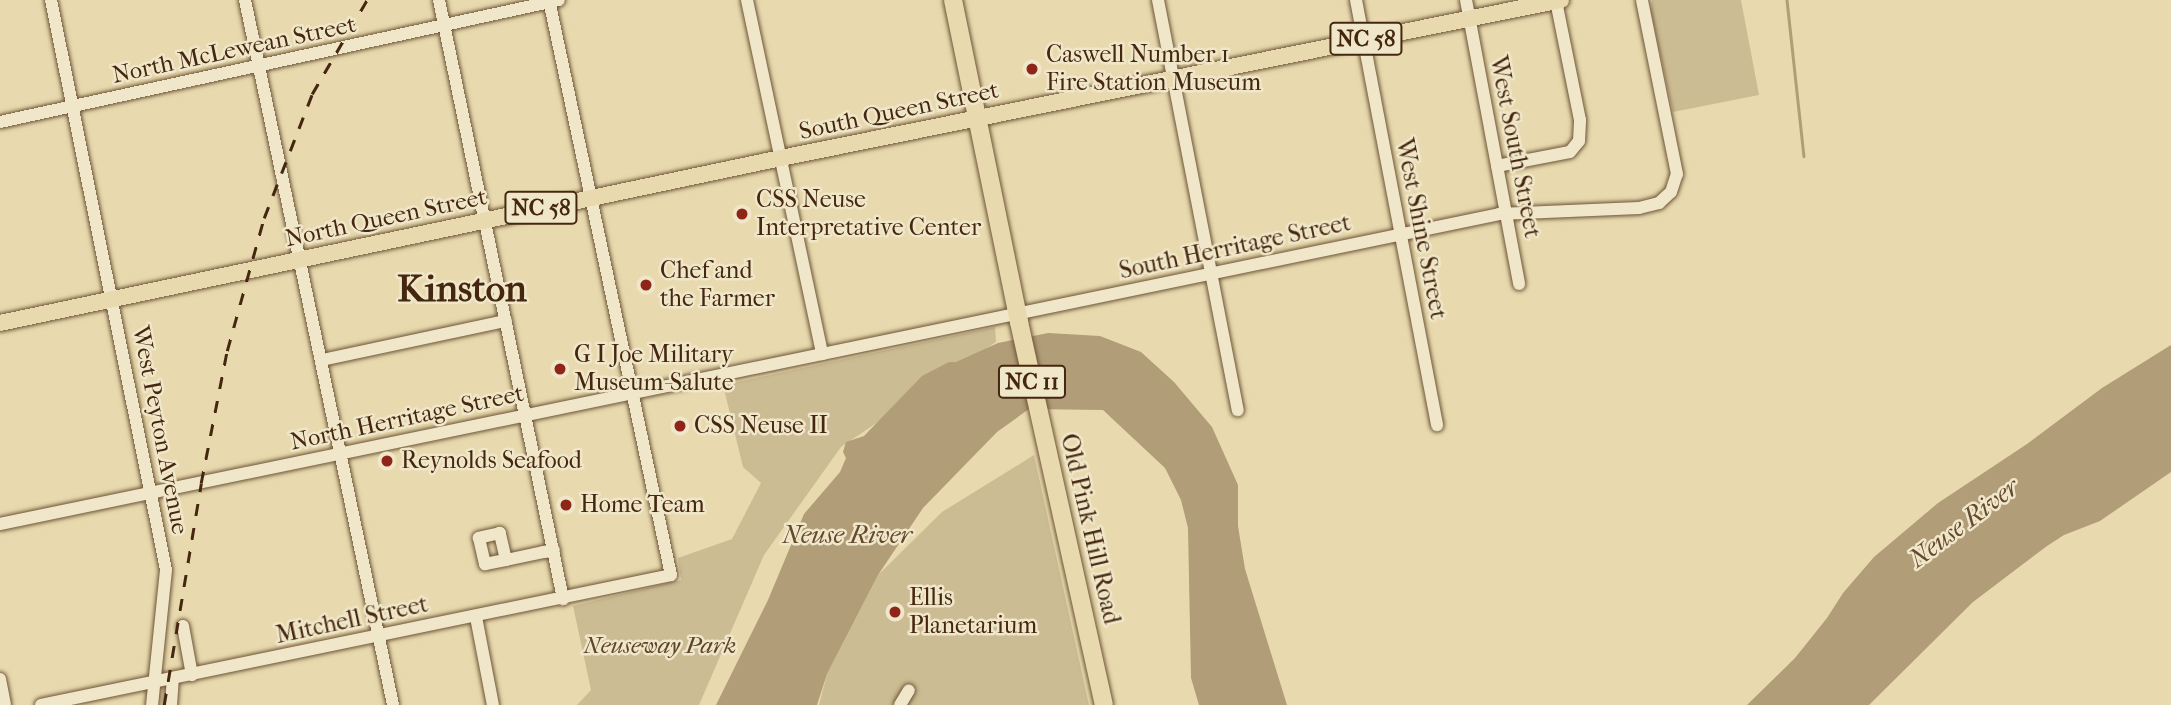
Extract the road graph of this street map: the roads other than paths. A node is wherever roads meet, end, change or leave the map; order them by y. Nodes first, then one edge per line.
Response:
1 (51, 0) edge
2 (245, 0) edge
3 (439, 0) edge
4 (747, 0) edge
5 (953, 0) edge
6 (1158, 0) edge
7 (1356, 0) edge
8 (1466, 0) edge
9 (1558, 0) edge
10 (1642, 0) edge
11 (552, 1) edge
12 (1469, 19) junction
13 (444, 26) junction
14 (1363, 40) junction
15 (259, 66) junction
16 (1172, 78) junction
17 (72, 106) junction
18 (978, 118) junction
19 (0, 121) edge
20 (781, 158) junction
21 (1497, 166) junction
22 (591, 198) junction
23 (1506, 214) junction
24 (485, 220) junction
25 (1400, 234) junction
26 (300, 259) junction
27 (1211, 273) junction
28 (1519, 284) dead end
29 (113, 299) junction
30 (1018, 318) junction
31 (506, 321) junction
32 (0, 323) edge
33 (822, 354) junction
34 (322, 360) junction
35 (634, 393) junction
36 (1238, 410) dead end
37 (525, 415) junction
38 (1437, 425) dead end
39 (342, 453) junction
40 (151, 493) junction
41 (0, 524) edge
42 (554, 550) junction
43 (506, 560) dead end
44 (563, 599) junction
45 (476, 617) junction
46 (183, 626) dead end
47 (378, 635) junction
48 (192, 675) junction
49 (0, 679) edge
50 (173, 680) junction
51 (154, 683) junction
52 (909, 690) dead end
53 (5, 705) edge
54 (41, 705) edge
55 (152, 705) edge
56 (171, 705) edge
57 (393, 705) edge
58 (493, 705) edge
59 (900, 705) edge
60 (1104, 705) edge

1 - 17 street, West Peyton Avenue
2 - 15 street
3 - 13 street
4 - 20 street
5 - 18 highway, NC 11
6 - 16 street
7 - 14 street, West Shine Street
8 - 12 street, West South Street
9 - 12 main road, South Queen Street / NC 58
9 - 21 street
10 - 23 street, South Herritage Street
11 - 13 street, North McLewean Street
11 - 22 street
12 - 14 main road, South Queen Street / NC 58
12 - 21 street, West South Street
13 - 15 street, North McLewean Street
13 - 24 street
14 - 16 main road, South Queen Street / NC 58
14 - 25 street, West Shine Street
15 - 17 street, North McLewean Street
15 - 26 street
16 - 18 main road, South Queen Street / NC 58
16 - 27 street
17 - 19 street, North McLewean Street
17 - 29 street, West Peyton Avenue
18 - 20 main road, South Queen Street / NC 58
18 - 30 highway, Old Pink Hill Road / NC 11
20 - 22 main road, North Queen Street / NC 58
20 - 33 street
21 - 23 street, West South Street
22 - 24 main road, North Queen Street / NC 58
22 - 35 street
23 - 25 street, South Herritage Street
23 - 28 street, West South Street
24 - 26 main road, North Queen Street / NC 58
24 - 31 street
25 - 27 street, South Herritage Street
25 - 38 street, West Shine Street
26 - 29 main road, North Queen Street / NC 58
26 - 34 street
27 - 30 street, South Herritage Street
27 - 36 street
29 - 32 main road, North Queen Street / NC 58
29 - 40 street, West Peyton Avenue
30 - 33 street, South Herritage Street
30 - 60 highway, Old Pink Hill Road / NC 11
31 - 34 street
31 - 37 street
33 - 35 street, North Herritage Street
34 - 39 street
35 - 37 street, North Herritage Street
35 - 44 street, Mitchell Street
37 - 39 street, North Herritage Street
37 - 42 street
39 - 40 street, North Herritage Street
39 - 47 street
40 - 41 street, North Herritage Street
40 - 51 street, West Peyton Avenue
42 - 43 street
42 - 44 street
44 - 45 street, Mitchell Street
45 - 47 street, Mitchell Street
45 - 58 street
46 - 48 street
47 - 48 street, Mitchell Street
47 - 57 street
48 - 50 street, Mitchell Street
49 - 53 street
50 - 51 street, Mitchell Street
50 - 56 street
51 - 54 street, Mitchell Street
51 - 55 street, West Peyton Avenue
52 - 59 street

